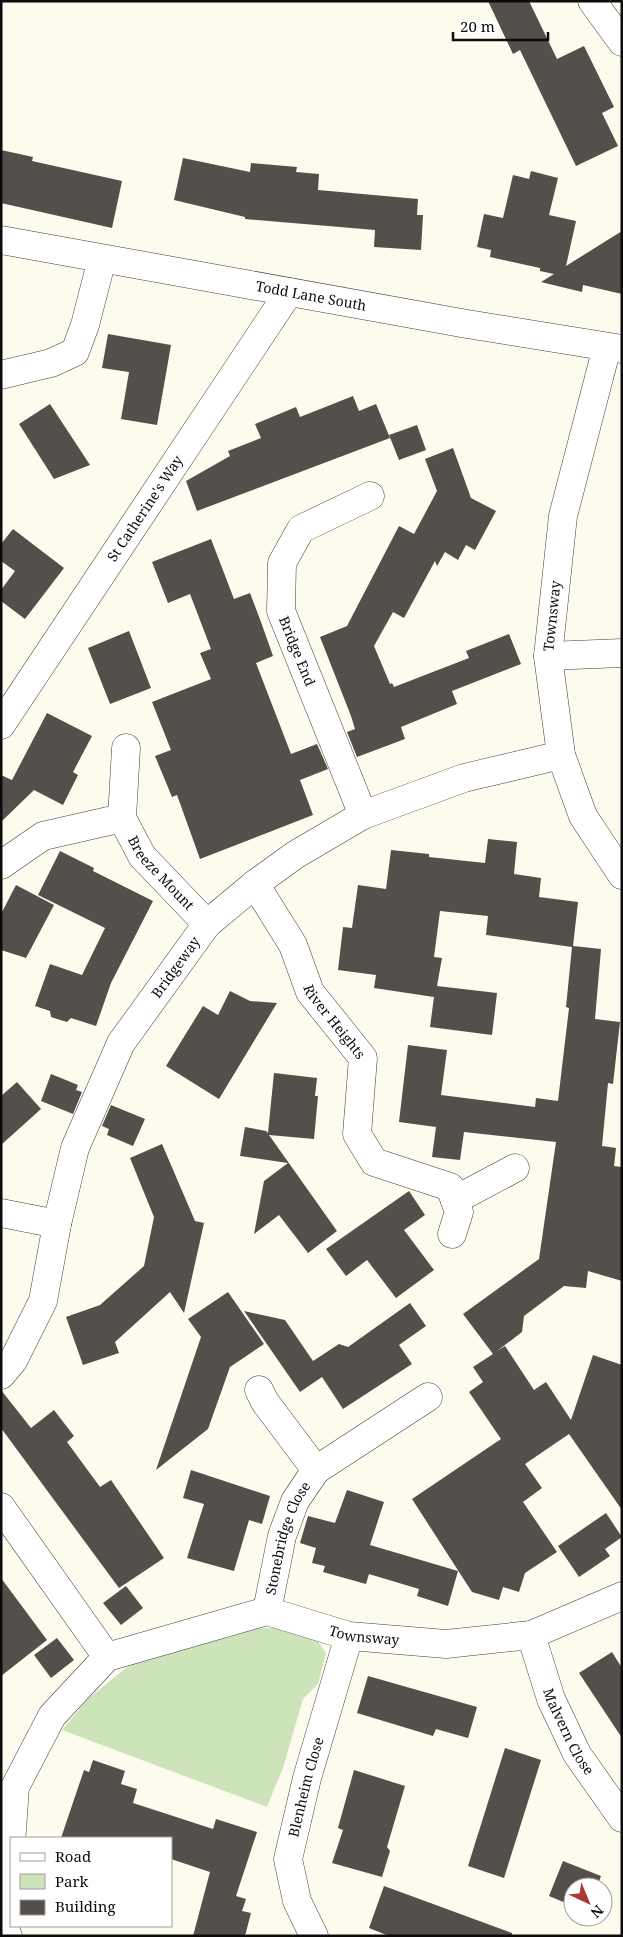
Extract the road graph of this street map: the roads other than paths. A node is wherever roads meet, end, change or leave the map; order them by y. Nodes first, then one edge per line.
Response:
1 (592, 1) edge
2 (622, 42) edge
3 (1, 240) edge
4 (102, 259) junction
5 (289, 292) junction
6 (614, 348) edge
7 (1, 376) edge
8 (370, 496) dead end
9 (622, 653) edge
10 (548, 656) junction
11 (1, 725) edge
12 (126, 748) dead end
13 (561, 755) junction
14 (363, 815) junction
15 (122, 818) junction
16 (1, 865) edge
17 (622, 875) edge
18 (255, 884) junction
19 (207, 924) junction
20 (515, 1168) dead end
21 (455, 1200) junction
22 (1, 1213) edge
23 (57, 1224) junction
24 (452, 1234) dead end
25 (1, 1376) edge
26 (259, 1390) dead end
27 (428, 1397) dead end
28 (316, 1470) junction
29 (1, 1507) edge
30 (622, 1596) edge
31 (267, 1610) junction
32 (530, 1635) junction
33 (349, 1636) junction
34 (107, 1657) junction
35 (622, 1818) edge
36 (12, 1837) edge
37 (10, 1859) edge
38 (5, 1932) edge
39 (314, 1936) edge

1 - 2 street
3 - 4 street, Todd Lane South
4 - 5 street, Todd Lane South
4 - 7 street
5 - 6 street, Todd Lane South
5 - 11 street, St Catherine's Way
6 - 10 street, Townsway
8 - 14 street, Bridge End
9 - 10 street
10 - 13 street, Townsway
12 - 15 street
13 - 14 street, Bridgeway
13 - 17 street, Townsway
14 - 18 street, Bridgeway
15 - 16 street
15 - 19 street, Breeze Mount
18 - 19 street, Bridgeway
18 - 21 street, River Heights
19 - 23 street, Bridgeway
20 - 21 street
21 - 24 street
22 - 23 street
23 - 25 street, Bridgeway
26 - 28 street, Stonebridge Close
27 - 28 street, Stonebridge Close
28 - 31 street, Stonebridge Close
29 - 34 street
30 - 32 street, Townsway
31 - 33 street, Townsway
31 - 34 street
32 - 33 street, Townsway
32 - 35 street, Malvern Close
33 - 39 street, Blenheim Close
34 - 36 street
37 - 38 street

